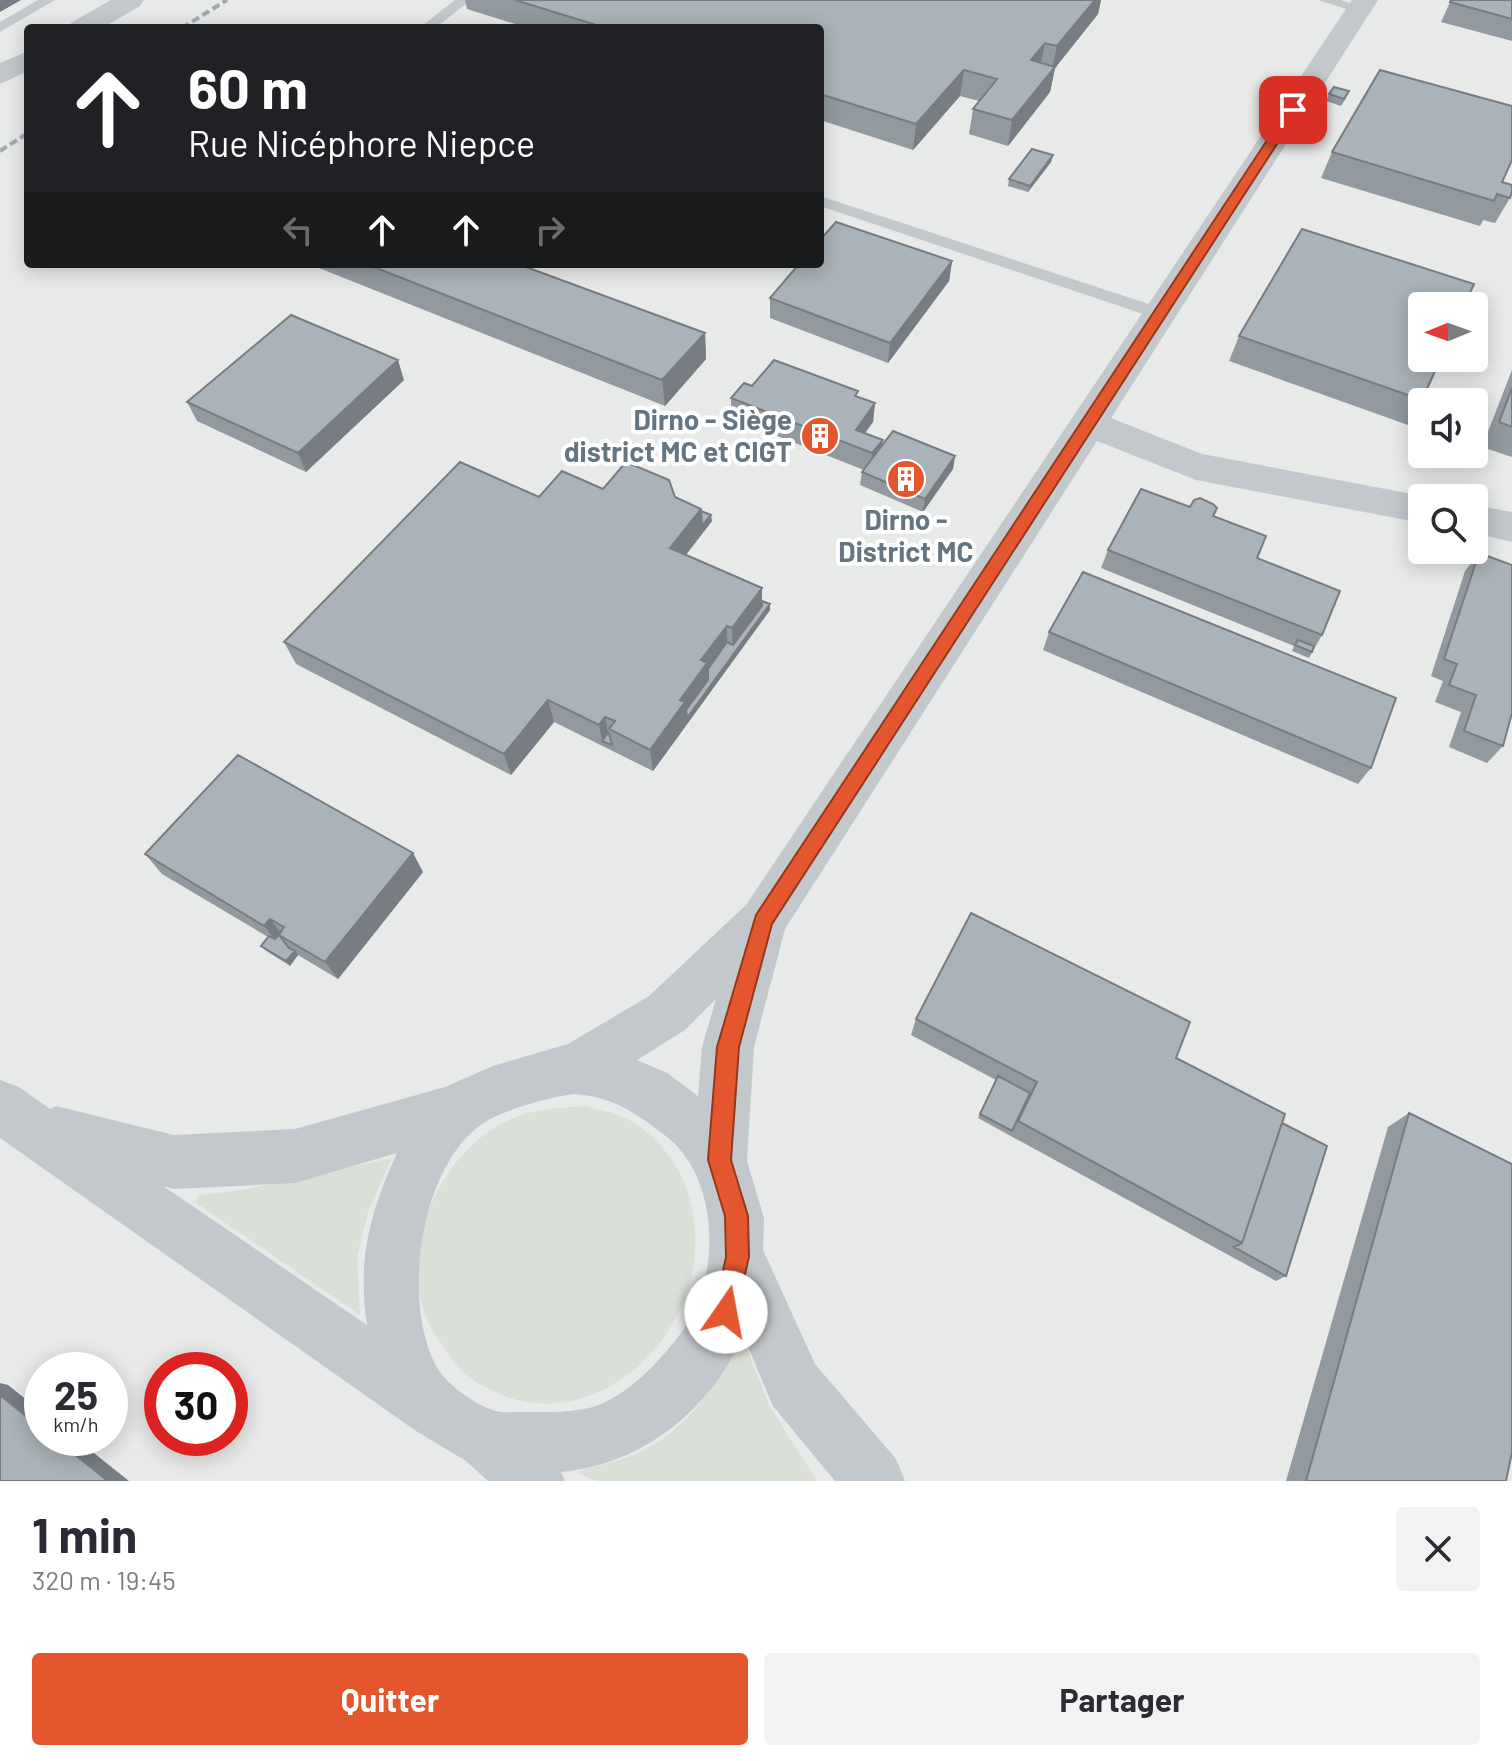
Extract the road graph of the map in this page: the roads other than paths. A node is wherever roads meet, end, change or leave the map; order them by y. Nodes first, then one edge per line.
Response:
1 (48, 0) edge
2 (131, 0) edge
3 (464, 0) edge
4 (1349, 3) edge
5 (89, 24) edge
6 (431, 24) edge
7 (0, 28) edge
8 (24, 61) edge
9 (0, 75) edge
10 (824, 202) edge
11 (1161, 314) junction
12 (1090, 424) junction
13 (1408, 506) edge
14 (1488, 522) edge
15 (1512, 527) edge
16 (763, 921) junction
17 (575, 1069) junction
18 (455, 1110) junction
19 (16, 1117) edge
20 (720, 1160) junction
21 (738, 1257) junction
22 (423, 1399) junction
23 (488, 1441) junction
24 (534, 1481) edge
25 (874, 1481) edge

1 - 7 lane
2 - 5 street
3 - 6 lane
4 - 11 street
8 - 9 street
10 - 11 lane
11 - 12 street
12 - 13 street
12 - 16 street
14 - 15 street
16 - 17 street
16 - 20 street
17 - 18 street
17 - 20 street
18 - 19 street
18 - 22 street
19 - 22 street
20 - 21 street
21 - 23 street
21 - 25 street
22 - 23 street
23 - 24 street

